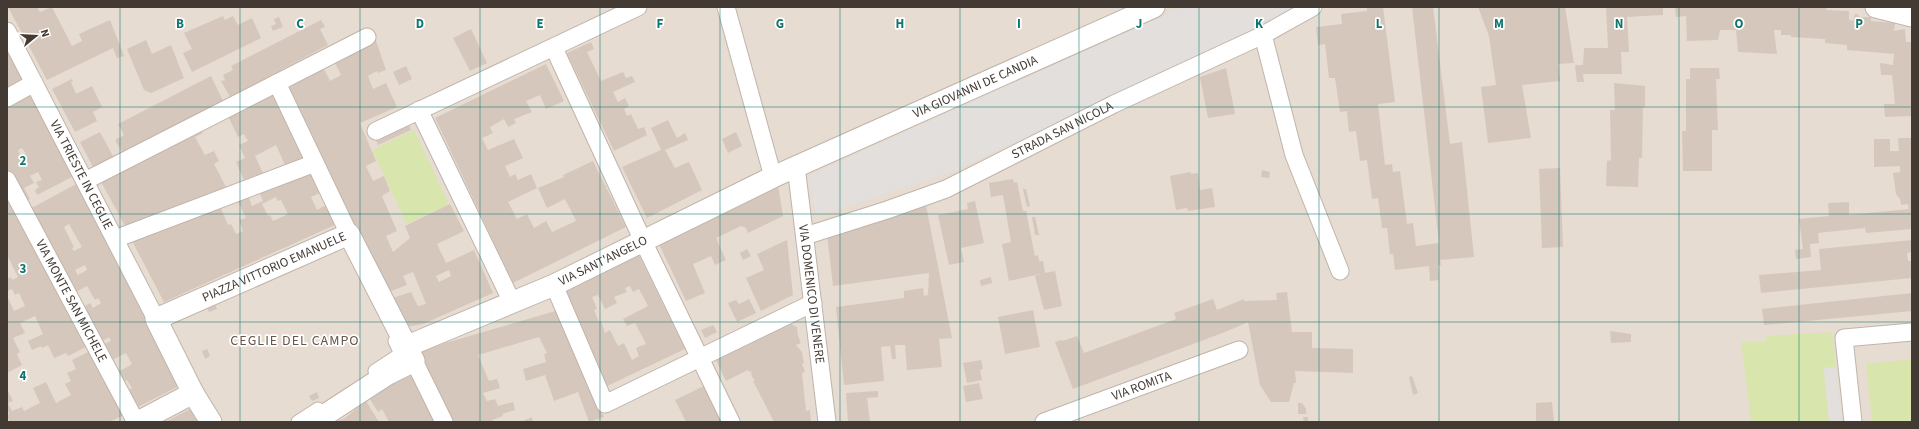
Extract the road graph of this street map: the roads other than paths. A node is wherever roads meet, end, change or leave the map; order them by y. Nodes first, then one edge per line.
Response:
1 (638, 7) edge
2 (726, 7) edge
3 (1154, 7) edge
4 (1313, 7) edge
5 (1876, 7) edge
6 (1912, 16) edge
7 (1263, 35) junction
8 (367, 36) dead end
9 (9, 41) edge
10 (554, 48) junction
11 (34, 83) junction
12 (277, 83) junction
13 (7, 98) edge
14 (419, 110) junction
15 (376, 131) dead end
16 (315, 163) junction
17 (796, 166) junction
18 (773, 177) junction
19 (7, 180) edge
20 (85, 181) junction
21 (349, 234) junction
22 (805, 236) junction
23 (115, 239) junction
24 (643, 241) junction
25 (1340, 271) dead end
26 (554, 285) junction
27 (512, 302) junction
28 (813, 303) junction
29 (156, 319) junction
30 (1912, 332) edge
31 (1239, 350) dead end
32 (409, 354) junction
33 (699, 357) junction
34 (193, 393) junction
35 (137, 422) edge
36 (211, 422) edge
37 (219, 422) edge
38 (298, 422) edge
39 (314, 422) edge
40 (444, 422) edge
41 (730, 422) edge
42 (827, 422) edge
43 (1044, 422) edge
44 (1853, 422) edge

1 - 10 street
2 - 18 street
3 - 17 street, VIA GIOVANNI DE CANDIA
4 - 7 street, STRADA SAN NICOLA
5 - 6 street
7 - 22 street, STRADA SAN NICOLA
7 - 25 street
8 - 12 street
9 - 11 street, VIA TRIESTE IN CEGLIE
10 - 14 street
10 - 24 street
11 - 13 street
11 - 20 street, VIA TRIESTE IN CEGLIE
12 - 16 street
12 - 20 street
14 - 15 street
14 - 27 street
16 - 21 street
16 - 23 street
17 - 18 street, VIA SANT'ANGELO
17 - 22 street, VIA DOMENICO DI VENERE
18 - 24 street, VIA SANT'ANGELO
19 - 35 street, VIA MONTE SAN MICHELE
20 - 23 street, VIA TRIESTE IN CEGLIE
21 - 29 street, PIAZZA VITTORIO EMANUELE
21 - 32 street, PIAZZA VITTORIO EMANUELE
22 - 28 street, VIA DOMENICO DI VENERE
23 - 29 street, VIA TRIESTE IN CEGLIE
24 - 26 street, VIA SANT'ANGELO
24 - 33 street
26 - 27 street, VIA SANT'ANGELO
26 - 33 street
27 - 32 street, VIA SANT'ANGELO
28 - 33 street
28 - 42 street, VIA DOMENICO DI VENERE
29 - 34 street
30 - 44 street
31 - 43 street, VIA ROMITA
32 - 39 street
32 - 40 street
33 - 41 street
34 - 35 street
34 - 36 street
37 - 38 street

